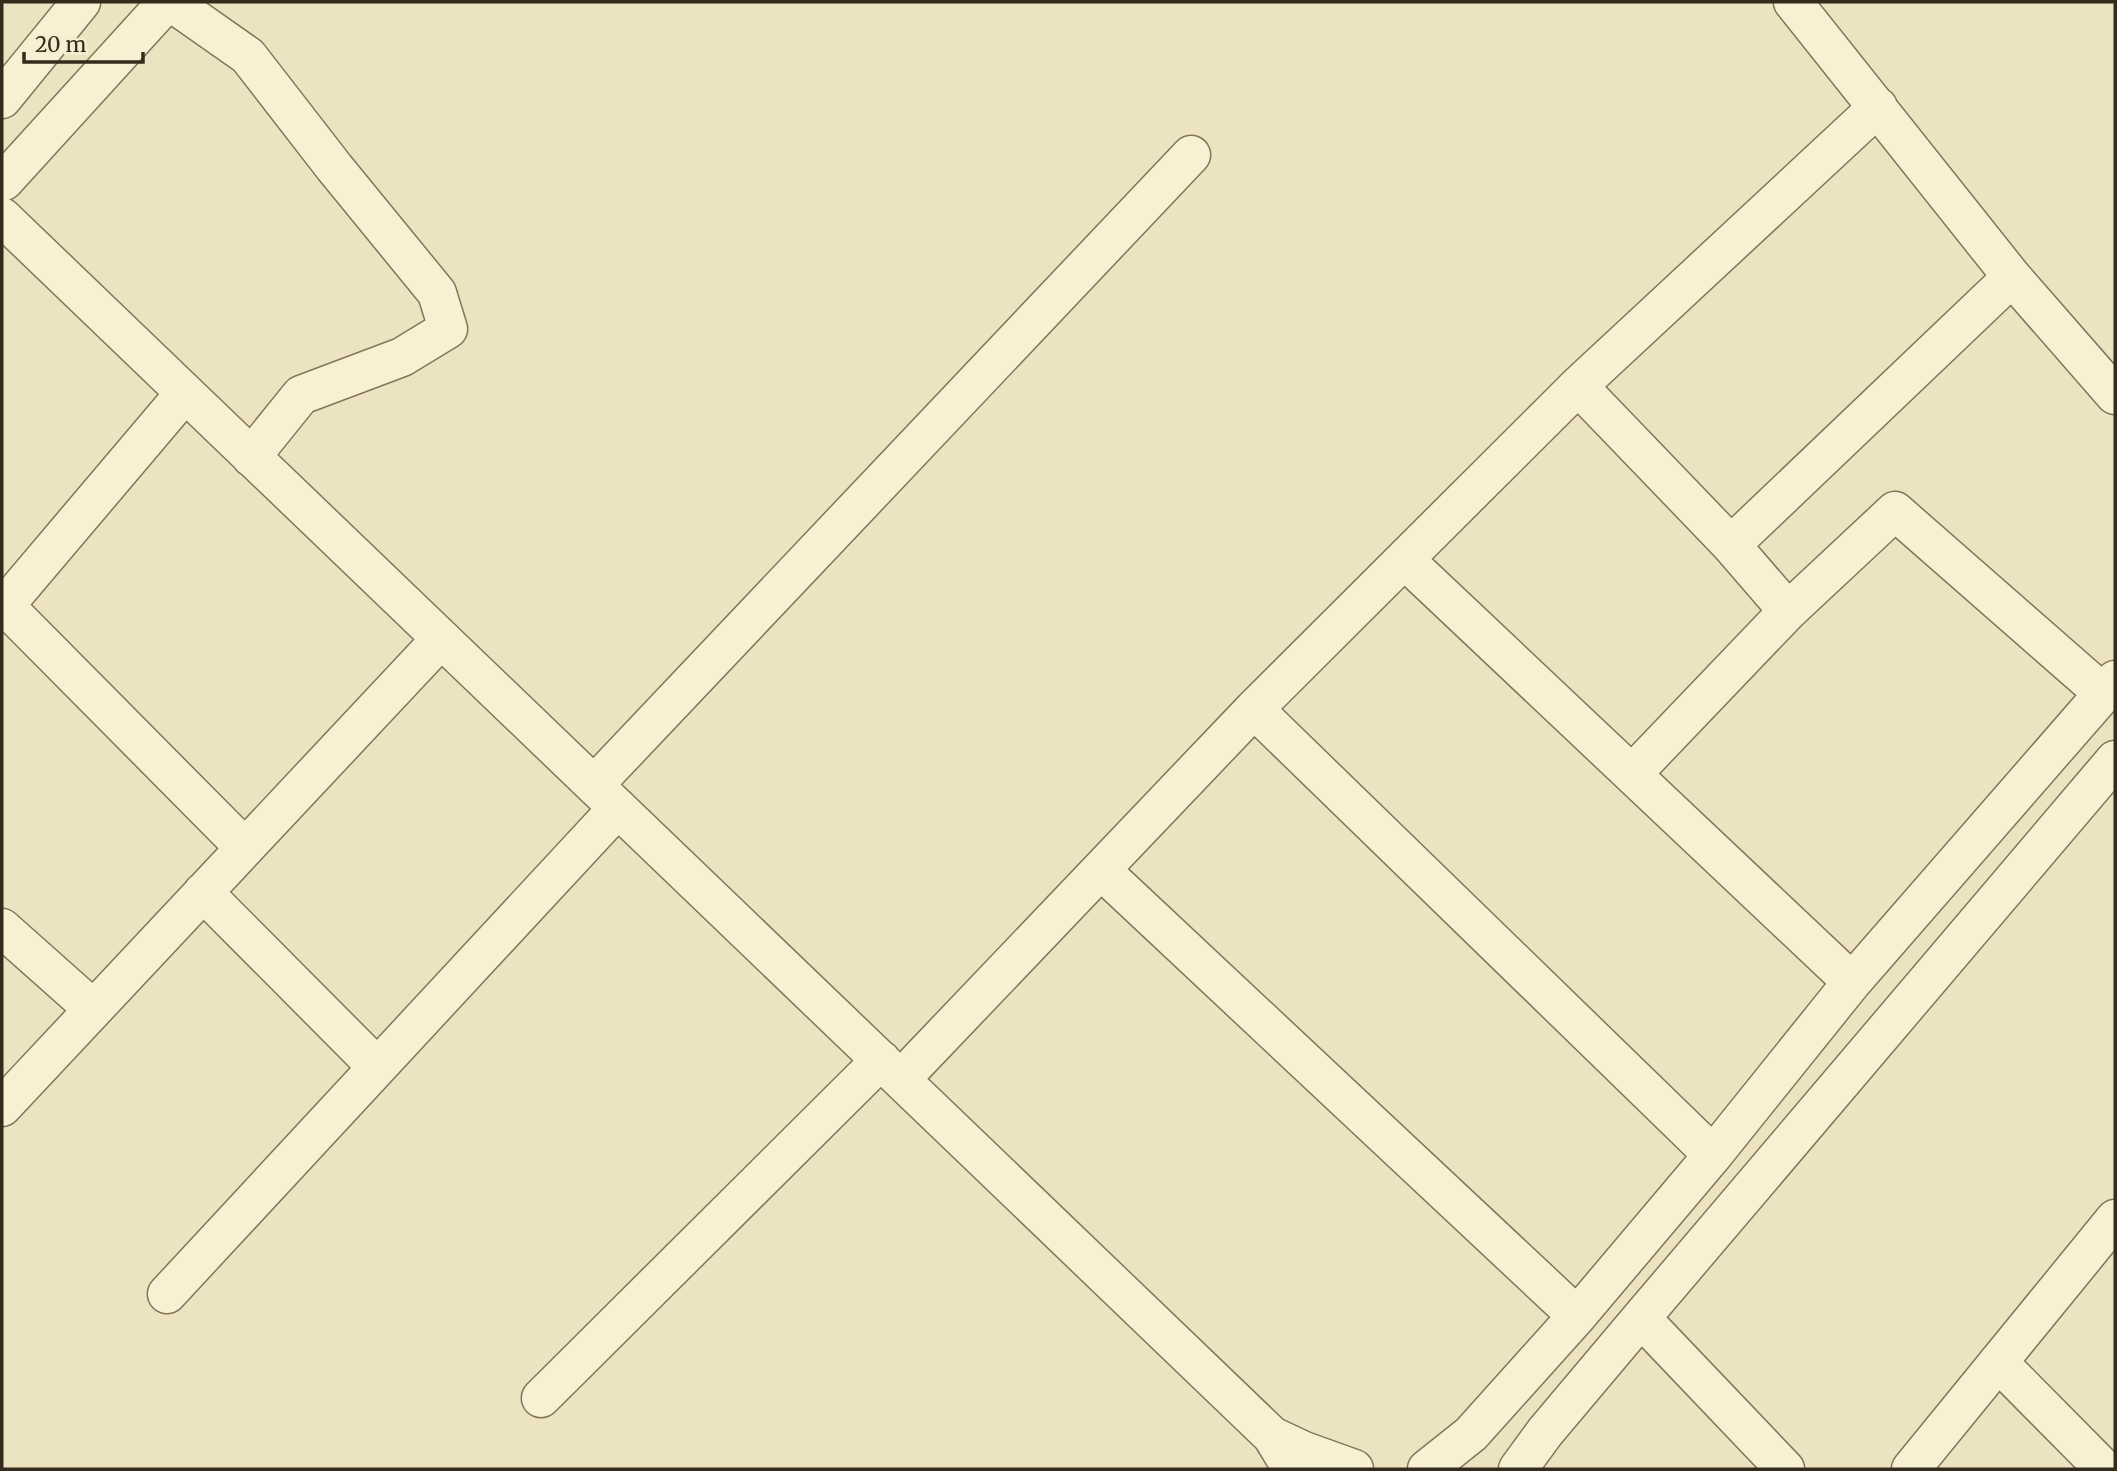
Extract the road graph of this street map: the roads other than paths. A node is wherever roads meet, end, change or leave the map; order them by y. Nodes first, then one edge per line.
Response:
1 (81, 2) edge
2 (169, 2) edge
3 (1793, 2) edge
4 (2, 99) edge
5 (1878, 107) junction
6 (1192, 155) dead end
7 (2, 196) edge
8 (2012, 277) junction
9 (1578, 386) junction
10 (185, 393) junction
11 (2115, 395) edge
12 (251, 457) junction
13 (1731, 545) junction
14 (1405, 560) junction
15 (3, 606) edge
16 (1788, 611) junction
17 (441, 639) junction
18 (2110, 687) edge
19 (1254, 709) junction
20 (2115, 760) edge
21 (1633, 773) junction
22 (606, 797) junction
23 (245, 848) junction
24 (1101, 870) junction
25 (203, 892) junction
26 (2, 928) edge
27 (1852, 982) junction
28 (93, 1009) junction
29 (377, 1067) junction
30 (891, 1070) junction
31 (2, 1107) edge
32 (1713, 1155) junction
33 (2115, 1219) edge
34 (167, 1294) dead end
35 (1577, 1316) junction
36 (1641, 1318) junction
37 (1998, 1362) junction
38 (541, 1398) dead end
39 (1272, 1436) junction
40 (1292, 1469) edge
41 (1354, 1469) edge
42 (1427, 1469) edge
43 (1518, 1469) edge
44 (1785, 1469) edge
45 (1911, 1469) edge
46 (2104, 1469) edge

1 - 4 street
2 - 7 street
2 - 12 street
3 - 5 street
5 - 8 street
5 - 9 street
6 - 22 street
7 - 10 street
8 - 11 street
8 - 13 street
9 - 13 street
9 - 14 street
10 - 12 street
10 - 15 street
12 - 17 street
13 - 16 street
14 - 19 street
14 - 21 street
15 - 23 street
16 - 18 street
16 - 21 street
17 - 22 street
17 - 23 street
18 - 27 street
19 - 24 street
19 - 32 street
20 - 36 street
21 - 27 street
22 - 29 street
22 - 30 street
23 - 25 street
24 - 30 street
24 - 35 street
25 - 28 street
25 - 29 street
26 - 28 street
27 - 32 street
28 - 31 street
29 - 34 street
30 - 38 street
30 - 39 street
32 - 35 street
33 - 37 street
35 - 42 street
36 - 43 street
36 - 44 street
37 - 45 street
37 - 46 street
39 - 40 street
39 - 41 street

